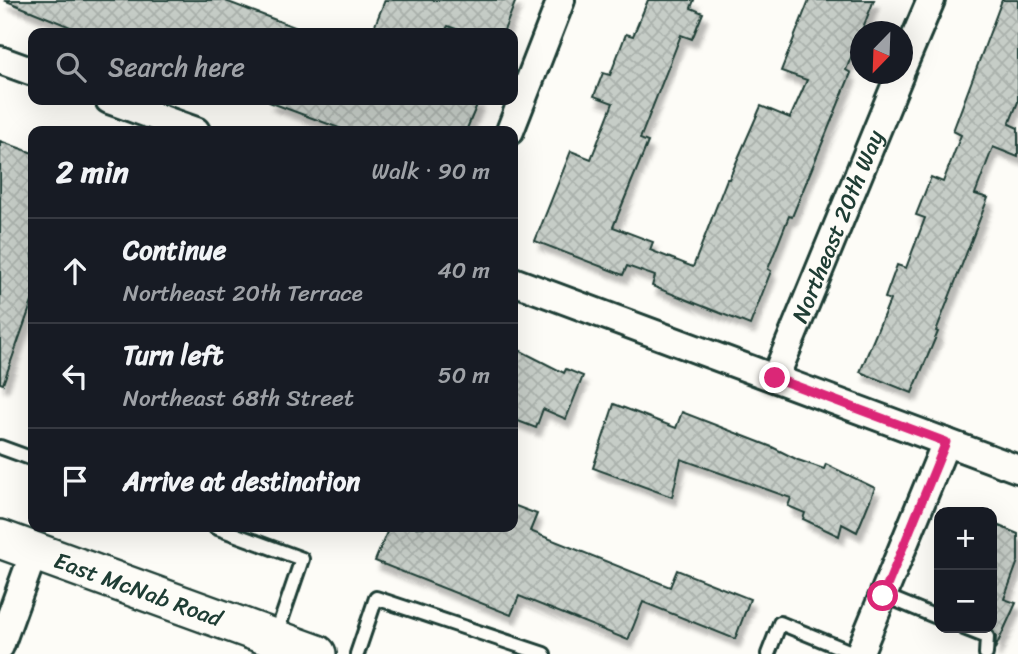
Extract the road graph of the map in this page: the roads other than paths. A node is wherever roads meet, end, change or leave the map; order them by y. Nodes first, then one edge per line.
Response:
1 (561, 0) edge
2 (931, 0) edge
3 (913, 42) edge
4 (0, 60) edge
5 (28, 70) edge
6 (896, 84) edge
7 (123, 105) edge
8 (182, 126) edge
9 (512, 126) edge
10 (518, 283) edge
11 (775, 378) junction
12 (946, 442) junction
13 (0, 447) edge
14 (28, 458) edge
15 (1018, 469) edge
16 (229, 532) edge
17 (0, 540) edge
18 (34, 552) junction
19 (883, 596) junction
20 (934, 616) edge
21 (977, 633) edge
22 (275, 639) junction
23 (0, 646) edge
24 (317, 654) edge
25 (357, 654) edge
26 (544, 654) edge
27 (768, 654) edge
28 (858, 654) edge
29 (986, 654) edge

1 - 9 street
2 - 3 street
4 - 5 street
6 - 11 street, Northeast 20th Way
7 - 8 street
10 - 11 street
11 - 12 street
12 - 15 street
12 - 19 street
13 - 14 lane
16 - 22 lane
17 - 18 street, East McNab Road
18 - 22 street, East McNab Road
18 - 23 street
19 - 20 lane
19 - 28 street
21 - 29 lane
22 - 24 street, East McNab Road
25 - 26 lane
27 - 28 lane

